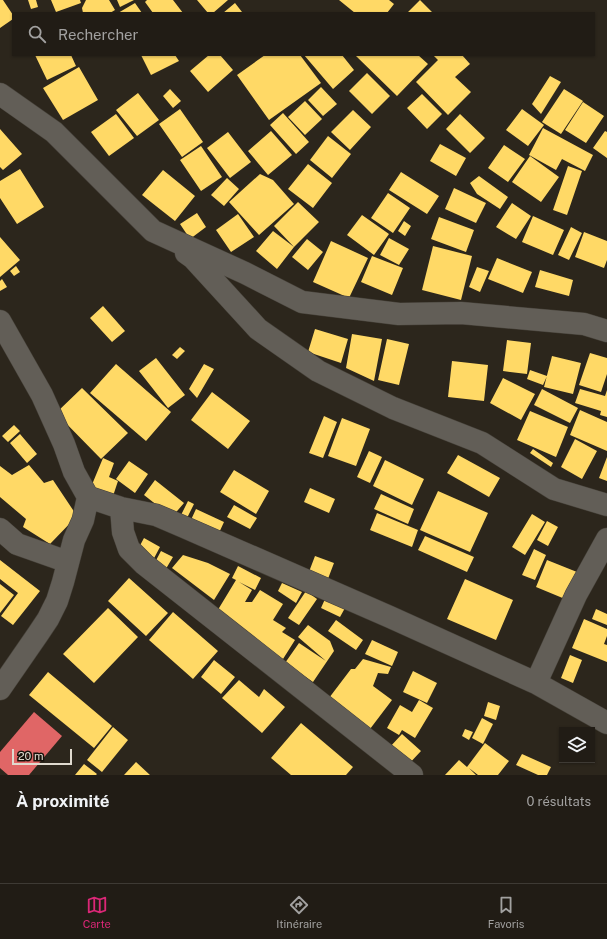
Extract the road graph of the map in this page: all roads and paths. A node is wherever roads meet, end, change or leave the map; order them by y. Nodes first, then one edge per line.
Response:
1 (0, 94) edge
2 (153, 231) junction
3 (0, 321) edge
4 (607, 331) edge
5 (88, 498) junction
6 (607, 505) edge
7 (121, 508) junction
8 (0, 529) edge
9 (607, 539) edge
10 (68, 562) junction
11 (536, 683) junction
12 (0, 688) edge
13 (607, 723) edge
14 (412, 775) edge

1 - 2 street
2 - 4 street
2 - 6 street
3 - 5 street
5 - 7 street
5 - 10 street
7 - 11 street
7 - 14 street
8 - 10 street
9 - 11 street
10 - 12 street
11 - 13 street

